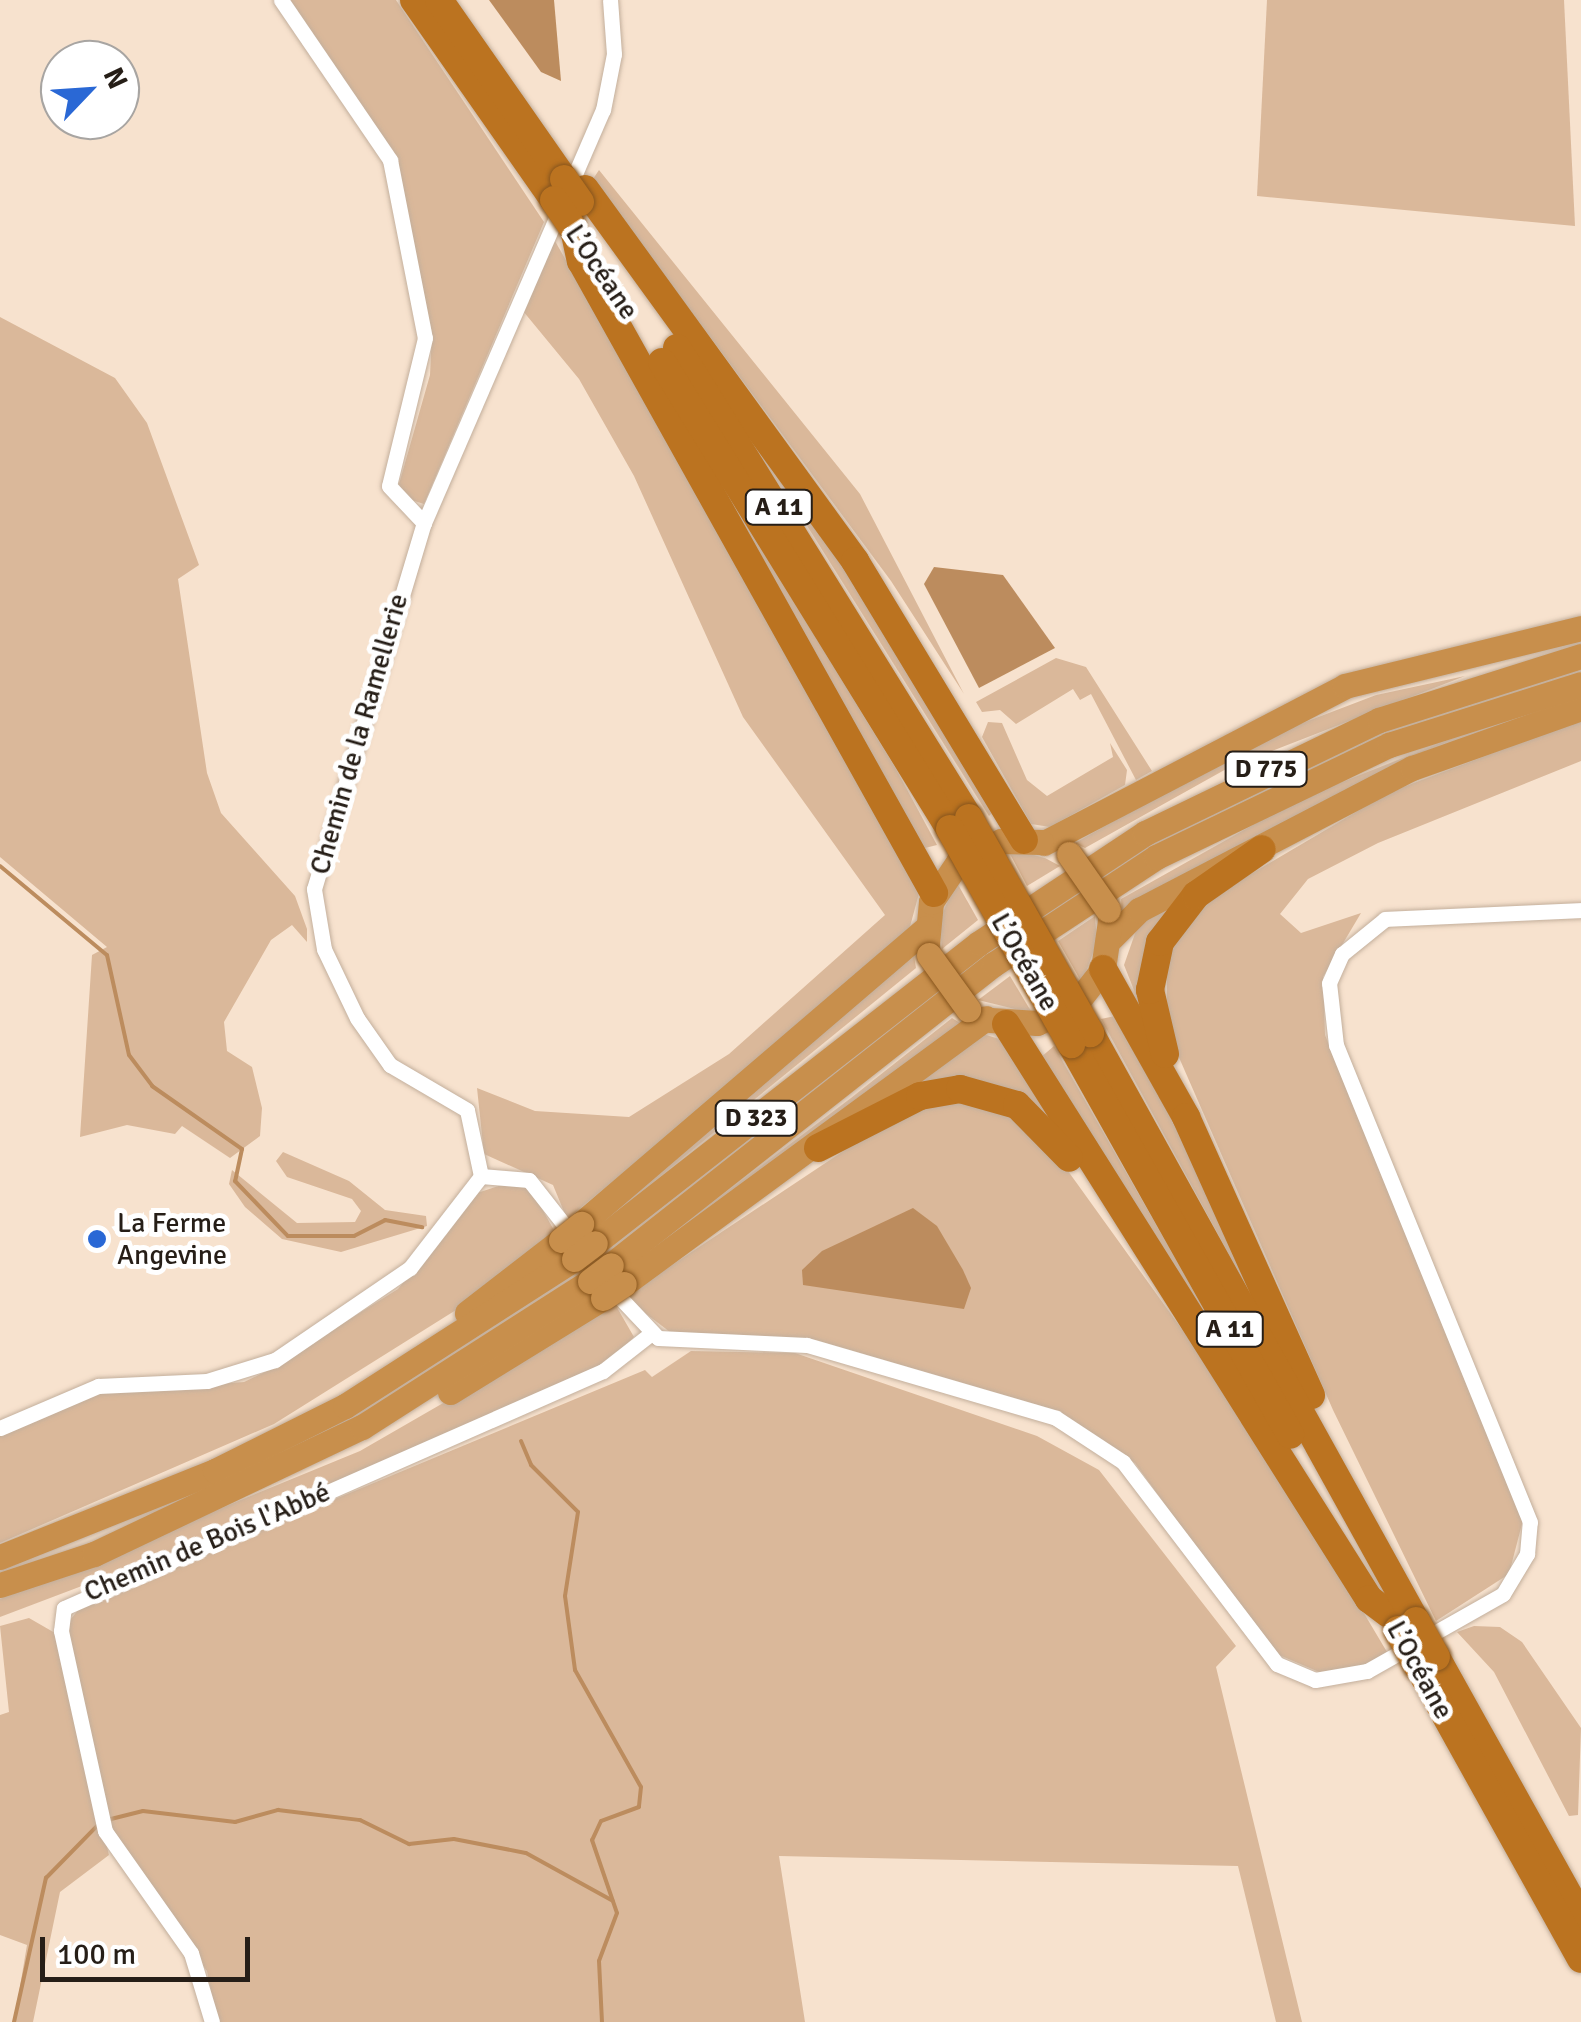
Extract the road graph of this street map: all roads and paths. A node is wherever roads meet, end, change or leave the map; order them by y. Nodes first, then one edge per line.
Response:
1 (281, 0) edge
2 (414, 0) edge
3 (439, 0) edge
4 (610, 0) edge
5 (571, 204) junction
6 (424, 523) junction
7 (1581, 628) edge
8 (1581, 645) edge
9 (1581, 656) edge
10 (1581, 684) edge
11 (1581, 708) edge
12 (1235, 740) junction
13 (1034, 841) junction
14 (1262, 848) junction
15 (934, 893) junction
16 (1581, 910) edge
17 (926, 928) junction
18 (1111, 938) junction
19 (987, 953) junction
20 (1103, 969) junction
21 (986, 1017) junction
22 (1081, 1038) junction
23 (1186, 1117) junction
24 (818, 1148) junction
25 (482, 1176) junction
26 (1132, 1230) junction
27 (578, 1241) junction
28 (607, 1282) junction
29 (649, 1334) junction
30 (0, 1428) edge
31 (0, 1557) edge
32 (1386, 1564) junction
33 (0, 1585) edge
34 (1401, 1622) junction
35 (1427, 1661) junction
36 (1581, 1917) edge
37 (1581, 1958) edge
38 (212, 2022) edge

1 - 6 street
2 - 5 highway, L’Océane / A 11
3 - 5 highway, L’Océane / A 11
4 - 6 street, Chemin de la Ramellerie
5 - 13 highway
5 - 15 highway
5 - 22 highway, L’Océane / A 11, bridge
6 - 25 street, Chemin de la Ramellerie
7 - 12 highway
8 - 12 highway
9 - 19 highway, D 775
10 - 19 highway, D 775
11 - 14 highway
12 - 13 highway
13 - 15 highway
13 - 18 highway, bridge
14 - 18 highway
14 - 23 highway
15 - 17 highway
16 - 29 street
17 - 21 highway, bridge
17 - 27 highway
18 - 20 highway
19 - 27 highway, D 323
19 - 28 highway, D 323
20 - 21 highway
20 - 23 highway
21 - 24 highway
21 - 26 highway
22 - 32 highway, L’Océane / A 11
22 - 34 highway, L’Océane / A 11
23 - 32 highway
24 - 26 highway
24 - 28 highway
25 - 29 street
25 - 30 street
26 - 34 highway
27 - 31 highway, D 323
28 - 33 highway, D 323
29 - 38 street, Chemin de Bois l'Abbé
32 - 34 highway, L’Océane / A 11
34 - 35 highway, L’Océane / A 11, bridge
35 - 36 highway, L’Océane / A 11
35 - 37 highway, L’Océane / A 11

